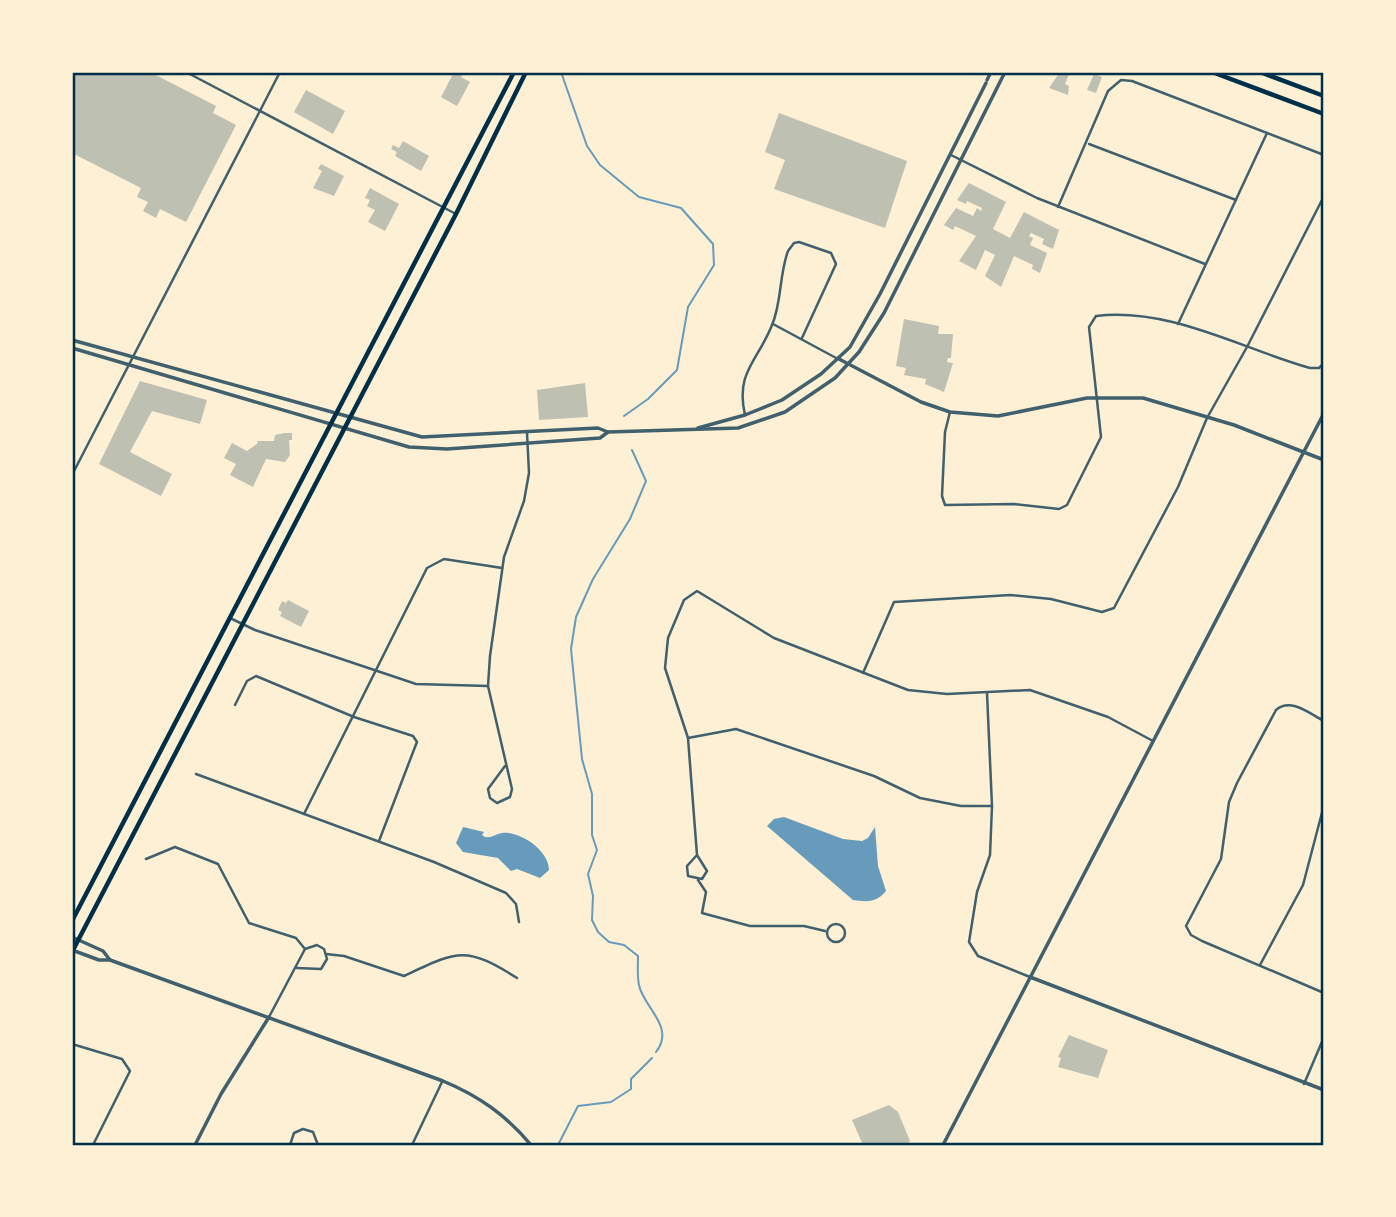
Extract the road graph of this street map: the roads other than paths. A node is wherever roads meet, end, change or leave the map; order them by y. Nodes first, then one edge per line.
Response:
1 (186, 72) edge
2 (281, 72) edge
3 (512, 72) edge
4 (526, 72) edge
5 (991, 72) edge
6 (1005, 72) edge
7 (1212, 72) edge
8 (1260, 72) edge
9 (1324, 96) edge
10 (260, 111) junction
11 (1324, 114) edge
12 (1267, 133) junction
13 (1088, 143) junction
14 (949, 154) junction
15 (1324, 155) edge
16 (961, 159) junction
17 (1324, 196) edge
18 (1236, 200) junction
19 (442, 205) junction
20 (1058, 207) junction
21 (456, 214) junction
22 (1205, 264) junction
23 (773, 324) junction
24 (1178, 324) junction
25 (802, 338) junction
26 (72, 340) edge
27 (1247, 347) junction
28 (72, 348) edge
29 (133, 356) junction
30 (839, 359) junction
31 (1324, 363) edge
32 (129, 364) junction
33 (849, 365) junction
34 (1096, 397) junction
35 (337, 411) junction
36 (950, 412) junction
37 (1324, 413) edge
38 (350, 415) junction
39 (745, 415) junction
40 (1206, 418) junction
41 (331, 423) junction
42 (344, 427) junction
43 (698, 428) junction
44 (608, 432) junction
45 (527, 433) junction
46 (528, 443) junction
47 (1305, 452) junction
48 (1324, 460) edge
49 (72, 475) edge
50 (502, 568) junction
51 (230, 618) junction
52 (241, 623) junction
53 (377, 671) junction
54 (863, 673) junction
55 (488, 686) junction
56 (987, 692) junction
57 (235, 705) dead end
58 (354, 717) junction
59 (1324, 721) edge
60 (688, 738) junction
61 (1153, 741) junction
62 (505, 766) junction
63 (196, 774) dead end
64 (1324, 805) edge
65 (992, 806) junction
66 (304, 814) junction
67 (379, 842) junction
68 (697, 855) junction
69 (146, 859) dead end
70 (698, 880) junction
71 (72, 921) edge
72 (519, 922) dead end
73 (825, 931) junction
74 (72, 937) edge
75 (78, 940) junction
76 (305, 949) junction
77 (72, 951) edge
78 (326, 954) junction
79 (110, 960) junction
80 (1260, 965) junction
81 (297, 968) junction
82 (1030, 977) junction
83 (517, 978) dead end
84 (1324, 993) edge
85 (269, 1017) junction
86 (1324, 1037) edge
87 (72, 1044) edge
88 (443, 1081) junction
89 (1304, 1084) junction
90 (1324, 1090) edge
91 (93, 1145) edge
92 (195, 1145) edge
93 (290, 1145) edge
94 (317, 1145) edge
95 (412, 1145) edge
96 (531, 1145) edge
97 (943, 1145) edge

1 - 10 street
2 - 10 street
3 - 19 main road
4 - 21 main road
5 - 14 street
6 - 16 street
7 - 11 main road
8 - 9 main road
10 - 19 street
10 - 29 street
12 - 13 street
12 - 15 street
12 - 18 street
13 - 18 street
13 - 20 street
14 - 16 street
14 - 30 street
16 - 20 street
16 - 33 street
17 - 27 street
18 - 22 street
19 - 21 street
19 - 35 main road
20 - 22 street
21 - 38 main road
22 - 24 street
23 - 25 street
23 - 25 street
23 - 39 street
24 - 27 street
24 - 34 street
25 - 30 street
26 - 29 street
27 - 31 street
27 - 40 street
28 - 32 street
29 - 32 street
29 - 35 street
30 - 33 street
30 - 39 street
32 - 41 street
32 - 49 street
33 - 36 street
33 - 43 street
34 - 36 street
34 - 36 street
34 - 40 street
35 - 38 street
35 - 41 main road
37 - 47 street
38 - 42 main road
38 - 45 street
39 - 43 street
40 - 47 street
40 - 54 street
41 - 42 street
41 - 51 main road
42 - 46 street
42 - 52 main road
43 - 44 street
44 - 45 street
44 - 46 street
45 - 46 street
46 - 50 street
47 - 48 street
47 - 61 street
50 - 53 street
50 - 55 street
51 - 52 street
51 - 71 main road
52 - 53 street
52 - 75 main road
53 - 55 street
53 - 58 street
54 - 56 street
54 - 60 street
55 - 62 street
56 - 61 street
56 - 65 street
57 - 58 street
58 - 66 street
58 - 67 street
59 - 80 street
60 - 65 street
60 - 68 street
61 - 82 street
62 - 62 street
63 - 66 street
64 - 80 street
65 - 82 street
66 - 67 street
67 - 72 street
68 - 70 street
68 - 70 street
69 - 76 street
70 - 73 street
73 - 73 street
74 - 75 street
75 - 77 main road
75 - 79 street
76 - 78 street
76 - 81 street
77 - 79 street
78 - 81 street
78 - 83 street
79 - 85 street
80 - 84 street
81 - 85 street
82 - 89 street
82 - 97 street
85 - 88 street
85 - 92 street
86 - 89 street
87 - 91 street
88 - 95 street
88 - 96 street
89 - 90 street
93 - 94 street

